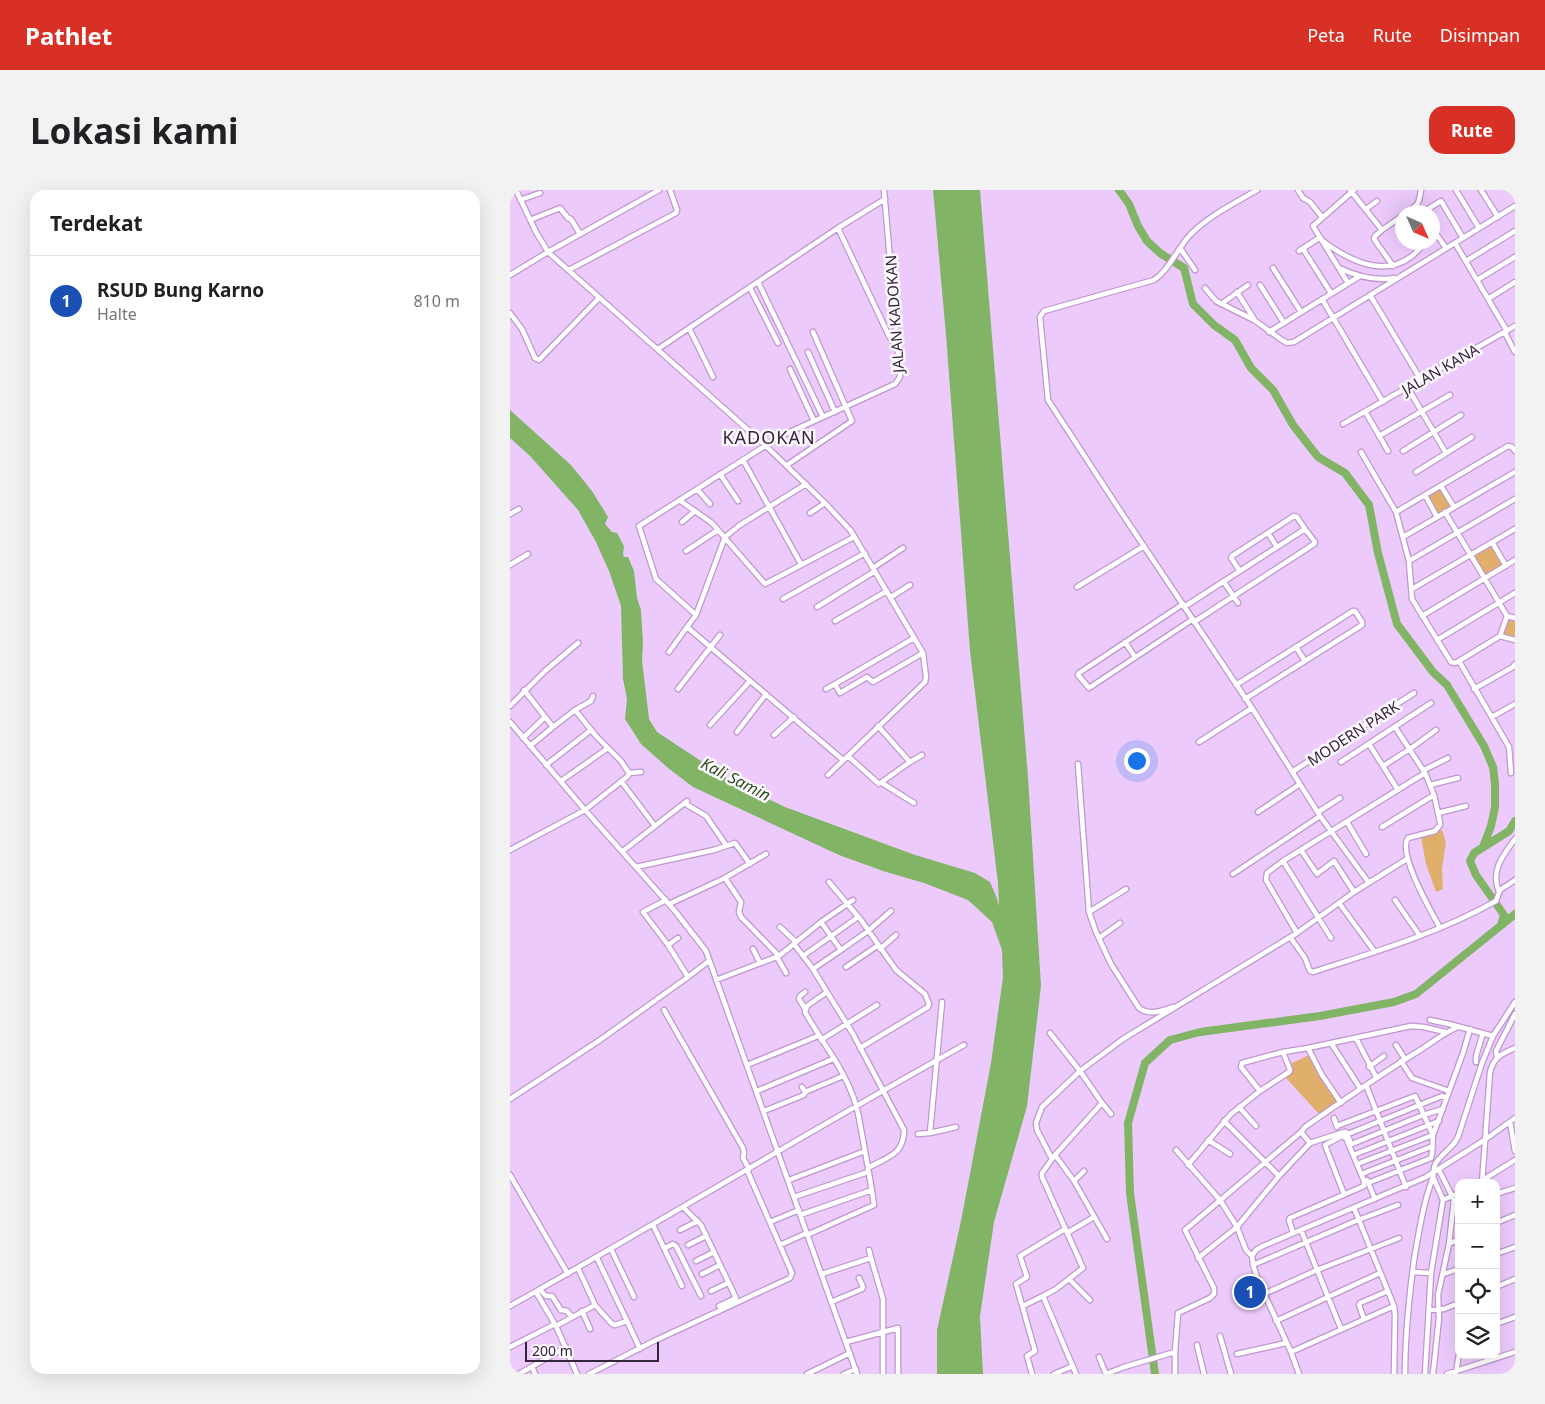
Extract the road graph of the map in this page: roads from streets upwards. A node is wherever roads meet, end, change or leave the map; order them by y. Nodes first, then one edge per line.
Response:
1 (516, 190) edge
2 (659, 190) edge
3 (670, 190) edge
4 (884, 190) edge
5 (1257, 190) edge
6 (1298, 190) edge
7 (1421, 190) edge
8 (1456, 190) edge
9 (1481, 190) edge
10 (1512, 190) edge
11 (1351, 191) edge
12 (540, 193) dead end
13 (1515, 194) edge
14 (885, 199) junction
15 (520, 200) junction
16 (1377, 200) dead end
17 (1418, 205) edge
18 (1433, 205) edge
19 (1515, 206) edge
20 (1366, 209) junction
21 (1322, 217) junction
22 (1498, 217) junction
23 (530, 220) junction
24 (1395, 221) edge
25 (838, 228) junction
26 (1479, 228) junction
27 (1382, 230) junction
28 (1515, 231) edge
29 (580, 234) junction
30 (1319, 238) junction
31 (1463, 238) junction
32 (1440, 239) edge
33 (1455, 243) junction
34 (1180, 248) junction
35 (1446, 248) junction
36 (1418, 250) edge
37 (548, 252) junction
38 (1515, 257) edge
39 (1466, 261) junction
40 (1393, 266) junction
41 (1273, 268) dead end
42 (1339, 268) junction
43 (569, 270) junction
44 (1195, 270) dead end
45 (510, 275) edge
46 (1360, 276) junction
47 (1398, 278) junction
48 (1477, 280) junction
49 (758, 282) junction
50 (1515, 282) edge
51 (1348, 283) junction
52 (1248, 285) dead end
53 (1260, 285) dead end
54 (750, 288) junction
55 (1205, 288) dead end
56 (1237, 292) junction
57 (1332, 293) junction
58 (1370, 295) junction
59 (599, 298) junction
60 (1488, 298) junction
61 (1322, 299) junction
62 (1221, 304) junction
63 (1301, 312) junction
64 (510, 313) edge
65 (1333, 318) junction
66 (1254, 320) junction
67 (1284, 323) junction
68 (1515, 326) edge
69 (689, 328) junction
70 (813, 332) dead end
71 (1269, 332) junction
72 (1506, 332) junction
73 (778, 343) dead end
74 (898, 343) junction
75 (658, 350) junction
76 (808, 352) dead end
77 (1515, 352) edge
78 (790, 369) dead end
79 (713, 377) dead end
80 (1421, 380) junction
81 (1408, 388) junction
82 (1450, 395) dead end
83 (1383, 402) junction
84 (846, 407) junction
85 (835, 412) junction
86 (1422, 412) junction
87 (1366, 413) junction
88 (1462, 415) dead end
89 (823, 417) junction
90 (814, 421) junction
91 (1343, 424) dead end
92 (1434, 432) junction
93 (1379, 436) junction
94 (1472, 437) dead end
95 (766, 445) junction
96 (1388, 451) dead end
97 (1403, 451) dead end
98 (1515, 451) edge
99 (1361, 452) dead end
100 (1446, 453) junction
101 (743, 460) junction
102 (786, 465) junction
103 (1416, 472) dead end
104 (1515, 472) edge
105 (720, 474) junction
106 (806, 484) junction
107 (1441, 486) junction
108 (697, 488) junction
109 (1425, 495) junction
110 (679, 500) junction
111 (1515, 500) edge
112 (738, 501) dead end
113 (825, 503) junction
114 (710, 504) dead end
115 (1454, 507) junction
116 (770, 508) junction
117 (519, 509) dead end
118 (695, 511) junction
119 (1396, 512) junction
120 (1445, 512) junction
121 (810, 513) dead end
122 (510, 514) edge
123 (1437, 517) junction
124 (682, 522) dead end
125 (1306, 529) junction
126 (1515, 529) edge
127 (718, 530) junction
128 (1268, 532) junction
129 (1458, 533) junction
130 (725, 537) junction
131 (854, 537) junction
132 (1403, 537) junction
133 (1492, 542) junction
134 (1144, 546) junction
135 (1277, 547) junction
136 (902, 548) dead end
137 (686, 551) dead end
138 (865, 553) junction
139 (528, 554) dead end
140 (1471, 555) junction
141 (1515, 560) edge
142 (1409, 561) junction
143 (801, 564) junction
144 (510, 565) edge
145 (1506, 566) junction
146 (874, 569) junction
147 (1240, 571) junction
148 (1484, 578) junction
149 (1224, 582) junction
150 (910, 585) dead end
151 (1077, 587) dead end
152 (1412, 589) junction
153 (887, 591) junction
154 (1515, 593) edge
155 (891, 597) junction
156 (1234, 597) junction
157 (783, 599) dead end
158 (1238, 603) dead end
159 (1499, 603) junction
160 (1183, 606) junction
161 (817, 607) dead end
162 (696, 614) junction
163 (1422, 616) junction
164 (1507, 616) junction
165 (1515, 618) edge
166 (835, 620) dead end
167 (1194, 621) junction
168 (687, 627) junction
169 (720, 635) dead end
170 (1500, 636) junction
171 (914, 638) junction
172 (1437, 640) junction
173 (1515, 640) edge
174 (1125, 642) junction
175 (578, 643) dead end
176 (1296, 647) junction
177 (711, 648) junction
178 (668, 652) dead end
179 (923, 653) junction
180 (1135, 657) junction
181 (1305, 661) junction
182 (1459, 661) junction
183 (1515, 666) edge
184 (750, 680) junction
185 (835, 684) junction
186 (1236, 685) junction
187 (678, 689) dead end
188 (826, 689) dead end
189 (1474, 689) junction
190 (524, 690) junction
191 (1414, 693) dead end
192 (766, 694) junction
193 (593, 696) dead end
194 (1246, 699) junction
195 (1431, 703) dead end
196 (1515, 704) edge
197 (510, 706) edge
198 (1252, 708) junction
199 (575, 710) junction
200 (545, 717) junction
201 (794, 717) junction
202 (1492, 717) junction
203 (510, 722) edge
204 (710, 726) dead end
205 (878, 726) junction
206 (553, 727) junction
207 (1395, 727) junction
208 (591, 730) junction
209 (1436, 730) dead end
210 (737, 732) dead end
211 (774, 734) dead end
212 (523, 738) junction
213 (1200, 742) dead end
214 (1369, 744) junction
215 (1515, 744) edge
216 (530, 746) junction
217 (1509, 747) junction
218 (608, 748) junction
219 (1410, 749) junction
220 (922, 755) dead end
221 (846, 758) junction
222 (1448, 758) dead end
223 (910, 762) junction
224 (1341, 762) dead end
225 (1078, 764) dead end
226 (546, 765) junction
227 (1383, 766) junction
228 (1425, 771) junction
229 (641, 772) dead end
230 (1292, 772) junction
231 (629, 773) junction
232 (1511, 773) dead end
233 (828, 776) dead end
234 (1458, 778) dead end
235 (560, 781) junction
236 (621, 781) junction
237 (882, 783) junction
238 (1300, 784) junction
239 (1430, 785) junction
240 (1398, 790) junction
241 (1434, 795) junction
242 (1340, 798) dead end
243 (914, 803) dead end
244 (1466, 806) dead end
245 (585, 810) junction
246 (1258, 812) dead end
247 (1438, 813) junction
248 (1319, 814) junction
249 (1348, 822) junction
250 (655, 826) junction
251 (1382, 827) dead end
252 (1331, 832) junction
253 (1515, 839) edge
254 (726, 845) junction
255 (510, 850) edge
256 (1301, 850) junction
257 (623, 851) junction
258 (766, 854) dead end
259 (1366, 854) dead end
260 (1407, 859) junction
261 (1283, 861) junction
262 (750, 864) junction
263 (636, 867) junction
264 (1233, 874) dead end
265 (725, 878) junction
266 (1515, 880) edge
267 (828, 882) dead end
268 (1369, 883) junction
269 (1126, 889) dead end
270 (1354, 892) junction
271 (1499, 892) junction
272 (854, 900) dead end
273 (1395, 900) dead end
274 (668, 902) junction
275 (1339, 903) junction
276 (848, 904) junction
277 (891, 911) dead end
278 (1089, 912) junction
279 (858, 917) junction
280 (1318, 918) junction
281 (821, 922) junction
282 (1120, 923) dead end
283 (780, 927) dead end
284 (1440, 928) junction
285 (868, 931) junction
286 (1297, 933) junction
287 (896, 935) dead end
288 (831, 936) junction
289 (1420, 936) junction
290 (1290, 937) junction
291 (678, 938) dead end
292 (1099, 938) junction
293 (1331, 938) dead end
294 (795, 943) junction
295 (668, 945) junction
296 (879, 948) junction
297 (753, 949) dead end
298 (840, 950) junction
299 (1375, 952) junction
300 (778, 956) junction
301 (803, 956) junction
302 (709, 961) junction
303 (760, 963) junction
304 (846, 967) dead end
305 (813, 969) junction
306 (786, 973) dead end
307 (688, 977) junction
308 (716, 980) junction
309 (805, 992) dead end
310 (827, 992) junction
311 (942, 1002) dead end
312 (1515, 1002) edge
313 (1183, 1003) junction
314 (877, 1005) dead end
315 (805, 1009) junction
316 (664, 1010) dead end
317 (1515, 1014) edge
318 (1430, 1020) dead end
319 (846, 1024) junction
320 (1458, 1027) junction
321 (1470, 1029) junction
322 (1446, 1032) junction
323 (1050, 1033) dead end
324 (1482, 1033) junction
325 (1493, 1036) junction
326 (820, 1038) junction
327 (1356, 1038) junction
328 (1491, 1042) junction
329 (1331, 1043) junction
330 (964, 1045) dead end
331 (1396, 1045) dead end
332 (860, 1048) junction
333 (1308, 1048) junction
334 (1514, 1050) edge
335 (1496, 1051) junction
336 (1282, 1052) junction
337 (1384, 1056) dead end
338 (1497, 1057) junction
339 (833, 1059) junction
340 (938, 1059) junction
341 (1403, 1060) junction
342 (1476, 1062) dead end
343 (747, 1065) junction
344 (1369, 1067) junction
345 (1080, 1070) junction
346 (844, 1076) junction
347 (1376, 1077) junction
348 (1366, 1085) junction
349 (802, 1086) dead end
350 (1360, 1088) junction
351 (883, 1090) junction
352 (757, 1091) junction
353 (1260, 1091) junction
354 (1448, 1091) junction
355 (805, 1092) junction
356 (1446, 1098) junction
357 (510, 1099) edge
358 (1341, 1103) junction
359 (1102, 1104) junction
360 (1419, 1105) junction
361 (856, 1106) junction
362 (1239, 1107) junction
363 (1443, 1109) junction
364 (764, 1111) junction
365 (1376, 1111) junction
366 (1112, 1114) dead end
367 (1423, 1115) junction
368 (1334, 1118) dead end
369 (1515, 1118) edge
370 (1224, 1121) junction
371 (1380, 1121) junction
372 (1439, 1121) junction
373 (1510, 1122) junction
374 (1428, 1124) junction
375 (1256, 1126) dead end
376 (1337, 1126) junction
377 (956, 1127) dead end
378 (1384, 1131) junction
379 (1301, 1132) junction
380 (930, 1133) junction
381 (1339, 1133) junction
382 (918, 1134) dead end
383 (1348, 1134) junction
384 (1433, 1136) junction
385 (1486, 1139) junction
386 (1208, 1140) junction
387 (1388, 1140) junction
388 (1310, 1143) junction
389 (1352, 1144) junction
390 (1433, 1146) junction
391 (1176, 1150) dead end
392 (1392, 1150) junction
393 (865, 1151) junction
394 (778, 1152) junction
395 (1515, 1152) edge
396 (1230, 1154) dead end
397 (1356, 1154) junction
398 (1054, 1157) junction
399 (1396, 1160) junction
400 (1515, 1160) edge
401 (1265, 1161) junction
402 (1360, 1163) junction
403 (1188, 1165) junction
404 (748, 1169) junction
405 (868, 1170) junction
406 (1400, 1170) junction
407 (1084, 1171) dead end
408 (1364, 1173) junction
409 (1435, 1173) junction
410 (510, 1175) edge
411 (1279, 1176) junction
412 (1481, 1179) edge
413 (1486, 1179) edge
414 (788, 1180) junction
415 (1074, 1181) junction
416 (1368, 1183) junction
417 (1406, 1187) junction
418 (1515, 1188) edge
419 (872, 1190) junction
420 (1500, 1193) edge
421 (1344, 1194) junction
422 (1455, 1195) edge
423 (1452, 1196) junction
424 (794, 1197) junction
425 (1375, 1199) junction
426 (1220, 1200) junction
427 (1442, 1200) junction
428 (1398, 1205) dead end
429 (683, 1207) junction
430 (1354, 1208) junction
431 (800, 1212) junction
432 (1515, 1215) edge
433 (1094, 1217) junction
434 (1358, 1220) junction
435 (698, 1221) junction
436 (1500, 1221) edge
437 (770, 1222) junction
438 (653, 1225) junction
439 (1237, 1228) junction
440 (680, 1230) dead end
441 (1301, 1230) junction
442 (1066, 1231) junction
443 (807, 1234) junction
444 (1293, 1234) junction
445 (706, 1236) junction
446 (1400, 1238) dead end
447 (1107, 1240) dead end
448 (1455, 1241) edge
449 (1306, 1243) junction
450 (1449, 1244) junction
451 (688, 1245) dead end
452 (780, 1245) junction
453 (1515, 1247) edge
454 (665, 1248) junction
455 (611, 1249) junction
456 (1371, 1249) junction
457 (869, 1250) dead end
458 (714, 1252) junction
459 (1500, 1253) edge
460 (1252, 1256) junction
461 (597, 1258) junction
462 (871, 1258) junction
463 (1198, 1258) junction
464 (696, 1261) dead end
465 (1253, 1265) junction
466 (720, 1266) junction
467 (578, 1268) junction
468 (1317, 1270) junction
469 (1455, 1270) edge
470 (1412, 1272) junction
471 (1431, 1272) junction
472 (1443, 1272) junction
473 (1380, 1273) junction
474 (568, 1274) junction
475 (702, 1274) dead end
476 (822, 1274) junction
477 (859, 1278) dead end
478 (1069, 1279) junction
479 (1515, 1279) edge
480 (728, 1283) junction
481 (1500, 1285) edge
482 (682, 1286) dead end
483 (538, 1291) junction
484 (711, 1291) dead end
485 (1388, 1292) junction
486 (1264, 1294) junction
487 (701, 1296) dead end
488 (1043, 1296) junction
489 (634, 1298) dead end
490 (1328, 1298) junction
491 (1090, 1300) dead end
492 (831, 1302) junction
493 (595, 1304) junction
494 (1455, 1304) edge
495 (510, 1306) edge
496 (719, 1306) dead end
497 (1023, 1306) junction
498 (1394, 1306) junction
499 (1429, 1310) junction
500 (1438, 1310) junction
501 (582, 1311) junction
502 (572, 1317) junction
503 (1515, 1317) edge
504 (1364, 1319) junction
505 (627, 1321) junction
506 (1276, 1321) junction
507 (1500, 1323) edge
508 (555, 1325) junction
509 (590, 1329) dead end
510 (1341, 1329) junction
511 (883, 1332) junction
512 (1220, 1336) dead end
513 (846, 1342) junction
514 (1286, 1343) junction
515 (1197, 1345) dead end
516 (510, 1347) edge
517 (566, 1347) junction
518 (640, 1348) junction
519 (1175, 1352) junction
520 (1291, 1352) junction
521 (1515, 1352) edge
522 (850, 1353) junction
523 (1236, 1354) dead end
524 (1099, 1357) dead end
525 (1458, 1359) edge
526 (1073, 1366) junction
527 (532, 1367) junction
528 (856, 1371) edge
529 (1456, 1373) edge
530 (519, 1374) edge
531 (536, 1374) edge
532 (578, 1374) edge
533 (589, 1374) edge
534 (807, 1374) edge
535 (844, 1374) edge
536 (883, 1374) edge
537 (898, 1374) edge
538 (1032, 1374) edge
539 (1054, 1374) edge
540 (1076, 1374) edge
541 (1106, 1374) edge
542 (1175, 1374) edge
543 (1204, 1374) edge
544 (1231, 1374) edge
545 (1298, 1374) edge
546 (1394, 1374) edge
547 (1405, 1374) edge
548 (1425, 1374) edge
549 (1434, 1374) edge
550 (1447, 1374) edge

1 - 15 street
2 - 29 street
3 - 43 street
4 - 14 street, JALAN KADOKAN
5 - 34 street
6 - 21 street
7 - 17 street
8 - 26 street
9 - 22 street
10 - 13 street
11 - 20 street
11 - 21 street
12 - 15 street
14 - 25 street
14 - 74 street, JALAN KADOKAN
15 - 23 street
16 - 20 street
18 - 31 street
19 - 22 street
20 - 27 street
21 - 30 street
22 - 26 street
23 - 29 street
23 - 37 street
24 - 27 street
25 - 49 street
25 - 74 street
26 - 31 street
27 - 40 street
28 - 39 street
29 - 37 street
30 - 40 street
30 - 42 street
30 - 57 street
31 - 33 street
32 - 35 street
33 - 35 street
33 - 39 street
34 - 44 street
34 - 134 street
35 - 47 street
36 - 40 street
37 - 43 street
37 - 45 street
38 - 48 street
39 - 48 street
41 - 63 street
42 - 46 street
42 - 51 street
43 - 59 street
46 - 47 street
46 - 51 street
47 - 58 street
48 - 60 street
49 - 54 street
49 - 89 street
50 - 60 street
51 - 57 street
52 - 56 street
53 - 67 street
54 - 69 street
54 - 73 street
55 - 62 street
56 - 62 street
56 - 66 street
57 - 61 street
58 - 65 street
58 - 80 street
59 - 64 street
59 - 75 street
60 - 72 street
61 - 63 street
61 - 65 street
62 - 66 street
63 - 67 street
65 - 71 street
65 - 83 street
66 - 71 street
67 - 71 street
68 - 72 street, JALAN KANA
69 - 75 street
69 - 79 street
70 - 84 street
72 - 77 street
72 - 80 street, JALAN KANA
74 - 84 street, JALAN KADOKAN
75 - 95 street
76 - 85 street
78 - 90 street
80 - 81 street, JALAN KANA
81 - 83 street, JALAN KANA
81 - 86 street
82 - 86 street
83 - 87 street, JALAN KANA
84 - 85 street, JALAN KADOKAN
84 - 102 street
85 - 89 street, JALAN KADOKAN
86 - 92 street
86 - 93 street
87 - 91 street, JALAN KANA
87 - 93 street
88 - 92 street
89 - 90 street, JALAN KADOKAN
90 - 95 street, JALAN KADOKAN
92 - 97 street
92 - 100 street
93 - 96 street
94 - 100 street
95 - 101 street, JALAN KADOKAN
95 - 102 street
98 - 107 street
99 - 119 street
100 - 103 street
101 - 105 street, JALAN KADOKAN
101 - 116 street
102 - 106 street
104 - 115 street
105 - 108 street, JALAN KADOKAN
105 - 112 street
106 - 113 street
106 - 116 street
107 - 109 street
107 - 115 street
108 - 110 street, JALAN KADOKAN
108 - 114 street
109 - 119 street
109 - 123 street
110 - 118 street
110 - 162 street, JALAN KADOKAN
111 - 129 street
113 - 121 street
113 - 131 street
115 - 120 street
116 - 130 street
116 - 143 street
117 - 122 street
118 - 124 street
118 - 127 street
119 - 132 street
120 - 123 street
120 - 129 street
123 - 132 street
125 - 128 street
125 - 135 street
125 - 156 street
126 - 133 street
127 - 130 street
127 - 137 street
128 - 135 street
128 - 147 street
129 - 140 street
129 - 142 street
130 - 143 street
130 - 162 street
131 - 138 street
131 - 143 street
132 - 142 street
133 - 140 street
133 - 145 street
134 - 151 street
134 - 160 street
135 - 147 street
136 - 146 street
138 - 146 street
138 - 157 street
139 - 144 street
140 - 148 street
140 - 152 street
141 - 145 street
142 - 152 street
145 - 148 street
146 - 153 street
146 - 161 street
147 - 149 street
148 - 159 street
148 - 163 street
149 - 156 street
149 - 160 street
150 - 155 street
152 - 163 street
153 - 155 street
153 - 166 street
154 - 159 street
155 - 171 street
156 - 158 street
156 - 167 street
159 - 164 street
159 - 172 street
160 - 167 street
160 - 174 street
162 - 168 street
163 - 172 street
164 - 165 street
164 - 170 street
167 - 180 street
167 - 186 street
168 - 177 street
168 - 178 street
169 - 177 street
170 - 173 street
170 - 182 street
171 - 179 street
171 - 185 street
172 - 182 street
174 - 180 street
174 - 180 street
175 - 190 street
176 - 181 street
176 - 181 street
176 - 186 street
177 - 184 street
177 - 187 street
179 - 185 street
179 - 205 street
181 - 194 street
182 - 189 street
183 - 189 street
184 - 192 street
184 - 204 street
185 - 188 street
186 - 194 street
189 - 202 street
190 - 197 street
190 - 200 street
191 - 230 street, MODERN PARK
192 - 201 street
192 - 210 street
193 - 199 street
194 - 198 street
195 - 207 street
196 - 202 street
198 - 213 street
198 - 230 street
199 - 206 street
199 - 208 street
200 - 206 street
200 - 212 street
201 - 211 street
201 - 221 street
202 - 217 street
203 - 212 street
205 - 221 street
205 - 223 street
206 - 216 street
207 - 214 street
207 - 219 street
208 - 218 street
208 - 226 street
209 - 219 street
212 - 216 street
214 - 224 street
214 - 227 street
215 - 217 street
216 - 226 street
217 - 232 street
218 - 231 street
218 - 235 street
219 - 227 street
219 - 228 street
220 - 223 street
221 - 233 street
221 - 237 street
222 - 228 street
223 - 237 street
225 - 278 street
226 - 235 street
227 - 240 street
228 - 239 street
228 - 240 street
229 - 231 street
230 - 238 street
231 - 236 street
234 - 239 street
235 - 245 street
236 - 245 street
236 - 250 street
237 - 243 street
238 - 246 street
238 - 248 street
239 - 241 street
240 - 249 street
241 - 247 street
241 - 251 street
242 - 248 street
244 - 247 street
245 - 255 street
245 - 257 street
247 - 260 street
248 - 252 street
248 - 264 street
249 - 252 street
249 - 259 street
250 - 254 street
250 - 257 street
252 - 256 street
252 - 268 street
253 - 271 street
254 - 262 street
254 - 263 street
256 - 261 street
256 - 270 street
257 - 263 street
258 - 262 street
260 - 268 street
260 - 284 street
261 - 280 street
261 - 286 street
262 - 265 street
263 - 274 street
265 - 274 street
265 - 300 street
266 - 271 street
267 - 276 street
268 - 270 street
269 - 278 street
270 - 275 street
271 - 284 street
272 - 276 street
273 - 289 street
274 - 295 street
274 - 302 street
275 - 280 street
275 - 299 street
276 - 279 street
276 - 281 street
277 - 285 street
278 - 292 street
279 - 285 street
279 - 288 street
280 - 286 street
280 - 293 street
281 - 288 street
281 - 294 street
282 - 292 street
283 - 294 street
284 - 289 street
285 - 296 street
285 - 298 street
286 - 290 street
287 - 296 street
288 - 298 street
288 - 301 street
289 - 299 street
290 - 299 street
290 - 313 street
291 - 295 street
292 - 313 street
294 - 300 street
294 - 301 street
295 - 307 street
296 - 304 street
296 - 332 street
297 - 303 street
298 - 305 street
300 - 303 street
300 - 306 street
301 - 305 street
302 - 307 street
302 - 308 street
303 - 308 street
305 - 310 street
307 - 357 street
308 - 343 street
309 - 315 street
310 - 315 street
310 - 319 street
311 - 340 street
312 - 325 street
313 - 345 street
314 - 319 street
315 - 326 street
316 - 404 street
317 - 335 street
318 - 320 street
319 - 326 street
319 - 332 street
320 - 321 street
320 - 322 street
321 - 324 street
321 - 354 street
322 - 327 street
322 - 341 street
323 - 345 street
324 - 325 street
324 - 342 street
325 - 328 street
326 - 339 street
326 - 343 street
327 - 329 street
327 - 344 street
328 - 335 street
328 - 409 street
329 - 333 street
329 - 350 street
330 - 340 street
331 - 341 street
332 - 351 street
333 - 336 street
333 - 358 street
334 - 338 street
335 - 338 street
336 - 353 street
336 - 353 street
337 - 344 street
338 - 385 street
339 - 346 street
339 - 352 street
340 - 351 street
340 - 380 street
341 - 347 street
341 - 354 street
343 - 352 street
344 - 347 street
345 - 359 street
345 - 398 street
346 - 355 street
346 - 361 street
347 - 348 street
348 - 350 street
348 - 365 street
349 - 355 street
350 - 358 street
351 - 361 street
351 - 405 street
352 - 364 street
353 - 362 street
354 - 356 street
355 - 364 street
356 - 360 street
356 - 363 street
358 - 379 street
359 - 366 street
359 - 398 street
360 - 365 street
360 - 367 street
360 - 371 street
361 - 393 street
361 - 394 street
362 - 370 street
362 - 375 street
363 - 367 street
363 - 372 street
364 - 394 street
365 - 371 street
365 - 376 street
367 - 374 street
367 - 378 street
368 - 376 street
369 - 373 street
370 - 386 street
370 - 401 street
371 - 378 street
371 - 383 street
372 - 374 street
372 - 384 street
373 - 385 street
373 - 395 street
374 - 384 street
374 - 387 street
376 - 381 street
377 - 380 street
378 - 387 street
378 - 389 street
379 - 388 street
379 - 401 street
380 - 382 street
381 - 383 street
381 - 388 street
383 - 389 street
384 - 390 street
384 - 392 street
385 - 409 street
385 - 412 street
386 - 396 street
386 - 403 street
387 - 392 street
387 - 397 street
388 - 411 street
389 - 397 street
390 - 399 street
390 - 406 street
391 - 403 street
392 - 399 street
392 - 402 street
393 - 405 street
393 - 414 street
394 - 404 street
394 - 414 street
397 - 402 street
398 - 415 street
398 - 442 street
399 - 406 street
399 - 408 street
400 - 413 street
401 - 411 street
401 - 426 street
402 - 408 street
403 - 426 street
404 - 429 street
404 - 437 street
405 - 419 street
405 - 424 street
406 - 416 street
406 - 417 street
407 - 415 street
408 - 416 street
409 - 417 street
409 - 423 street
409 - 427 street
409 - 470 street
410 - 474 street
411 - 439 street
414 - 424 street
415 - 433 street
416 - 425 street
417 - 425 street
418 - 420 street
419 - 431 street
419 - 443 street
421 - 421 street
421 - 444 street
422 - 423 street
423 - 427 street
423 - 450 street
424 - 431 street
425 - 430 street
426 - 439 street
426 - 463 street
427 - 471 street
428 - 434 street
429 - 435 street
429 - 438 street
430 - 434 street
430 - 441 street
431 - 437 street
431 - 443 street
432 - 436 street
433 - 442 street
433 - 447 street
434 - 449 street
434 - 456 street
435 - 440 street
435 - 445 street
437 - 452 street
438 - 454 street
438 - 455 street
439 - 460 street
439 - 463 street
441 - 444 street
441 - 449 street
442 - 478 street
442 - 497 street
443 - 452 street
443 - 476 street
444 - 460 street
445 - 451 street
445 - 458 street
446 - 456 street
448 - 450 street
449 - 465 street
449 - 468 street
450 - 472 street
452 - 518 street
453 - 459 street
454 - 482 street
454 - 487 street
455 - 461 street
455 - 489 street
456 - 468 street
456 - 473 street
457 - 462 street
458 - 464 street
458 - 466 street
460 - 465 street
461 - 467 street
461 - 505 street
462 - 476 street
462 - 511 street
463 - 519 street
465 - 486 street
466 - 475 street
466 - 480 street
467 - 474 street
467 - 493 street
468 - 486 street
468 - 490 street
469 - 472 street
470 - 471 street
470 - 547 street
471 - 472 street
471 - 499 street
472 - 500 street
473 - 485 street
473 - 490 street
474 - 483 street
476 - 492 street
477 - 492 street
478 - 488 street
478 - 491 street
479 - 481 street
480 - 484 street
480 - 496 street
483 - 495 street
483 - 502 street
483 - 508 street
485 - 498 street
485 - 504 street
486 - 506 street
488 - 497 street
488 - 526 street
490 - 506 street
490 - 510 street
492 - 513 street
493 - 501 street
493 - 505 street
494 - 500 street
497 - 538 street
498 - 504 street
498 - 546 street
499 - 500 street
499 - 548 street
500 - 549 street
501 - 502 street
501 - 509 street
502 - 508 street
503 - 507 street
504 - 510 street
505 - 518 street
506 - 514 street
508 - 516 street
508 - 517 street
510 - 520 street
511 - 513 street
511 - 536 street
511 - 537 street
512 - 544 street
513 - 522 street
514 - 520 street
514 - 523 street
515 - 543 street
517 - 527 street
517 - 532 street
518 - 533 street
519 - 541 street
519 - 542 street
520 - 545 street
521 - 529 street
522 - 528 street
522 - 534 street
524 - 541 street
525 - 529 street
526 - 539 street
526 - 540 street
527 - 530 street
527 - 531 street
528 - 535 street
529 - 550 street

